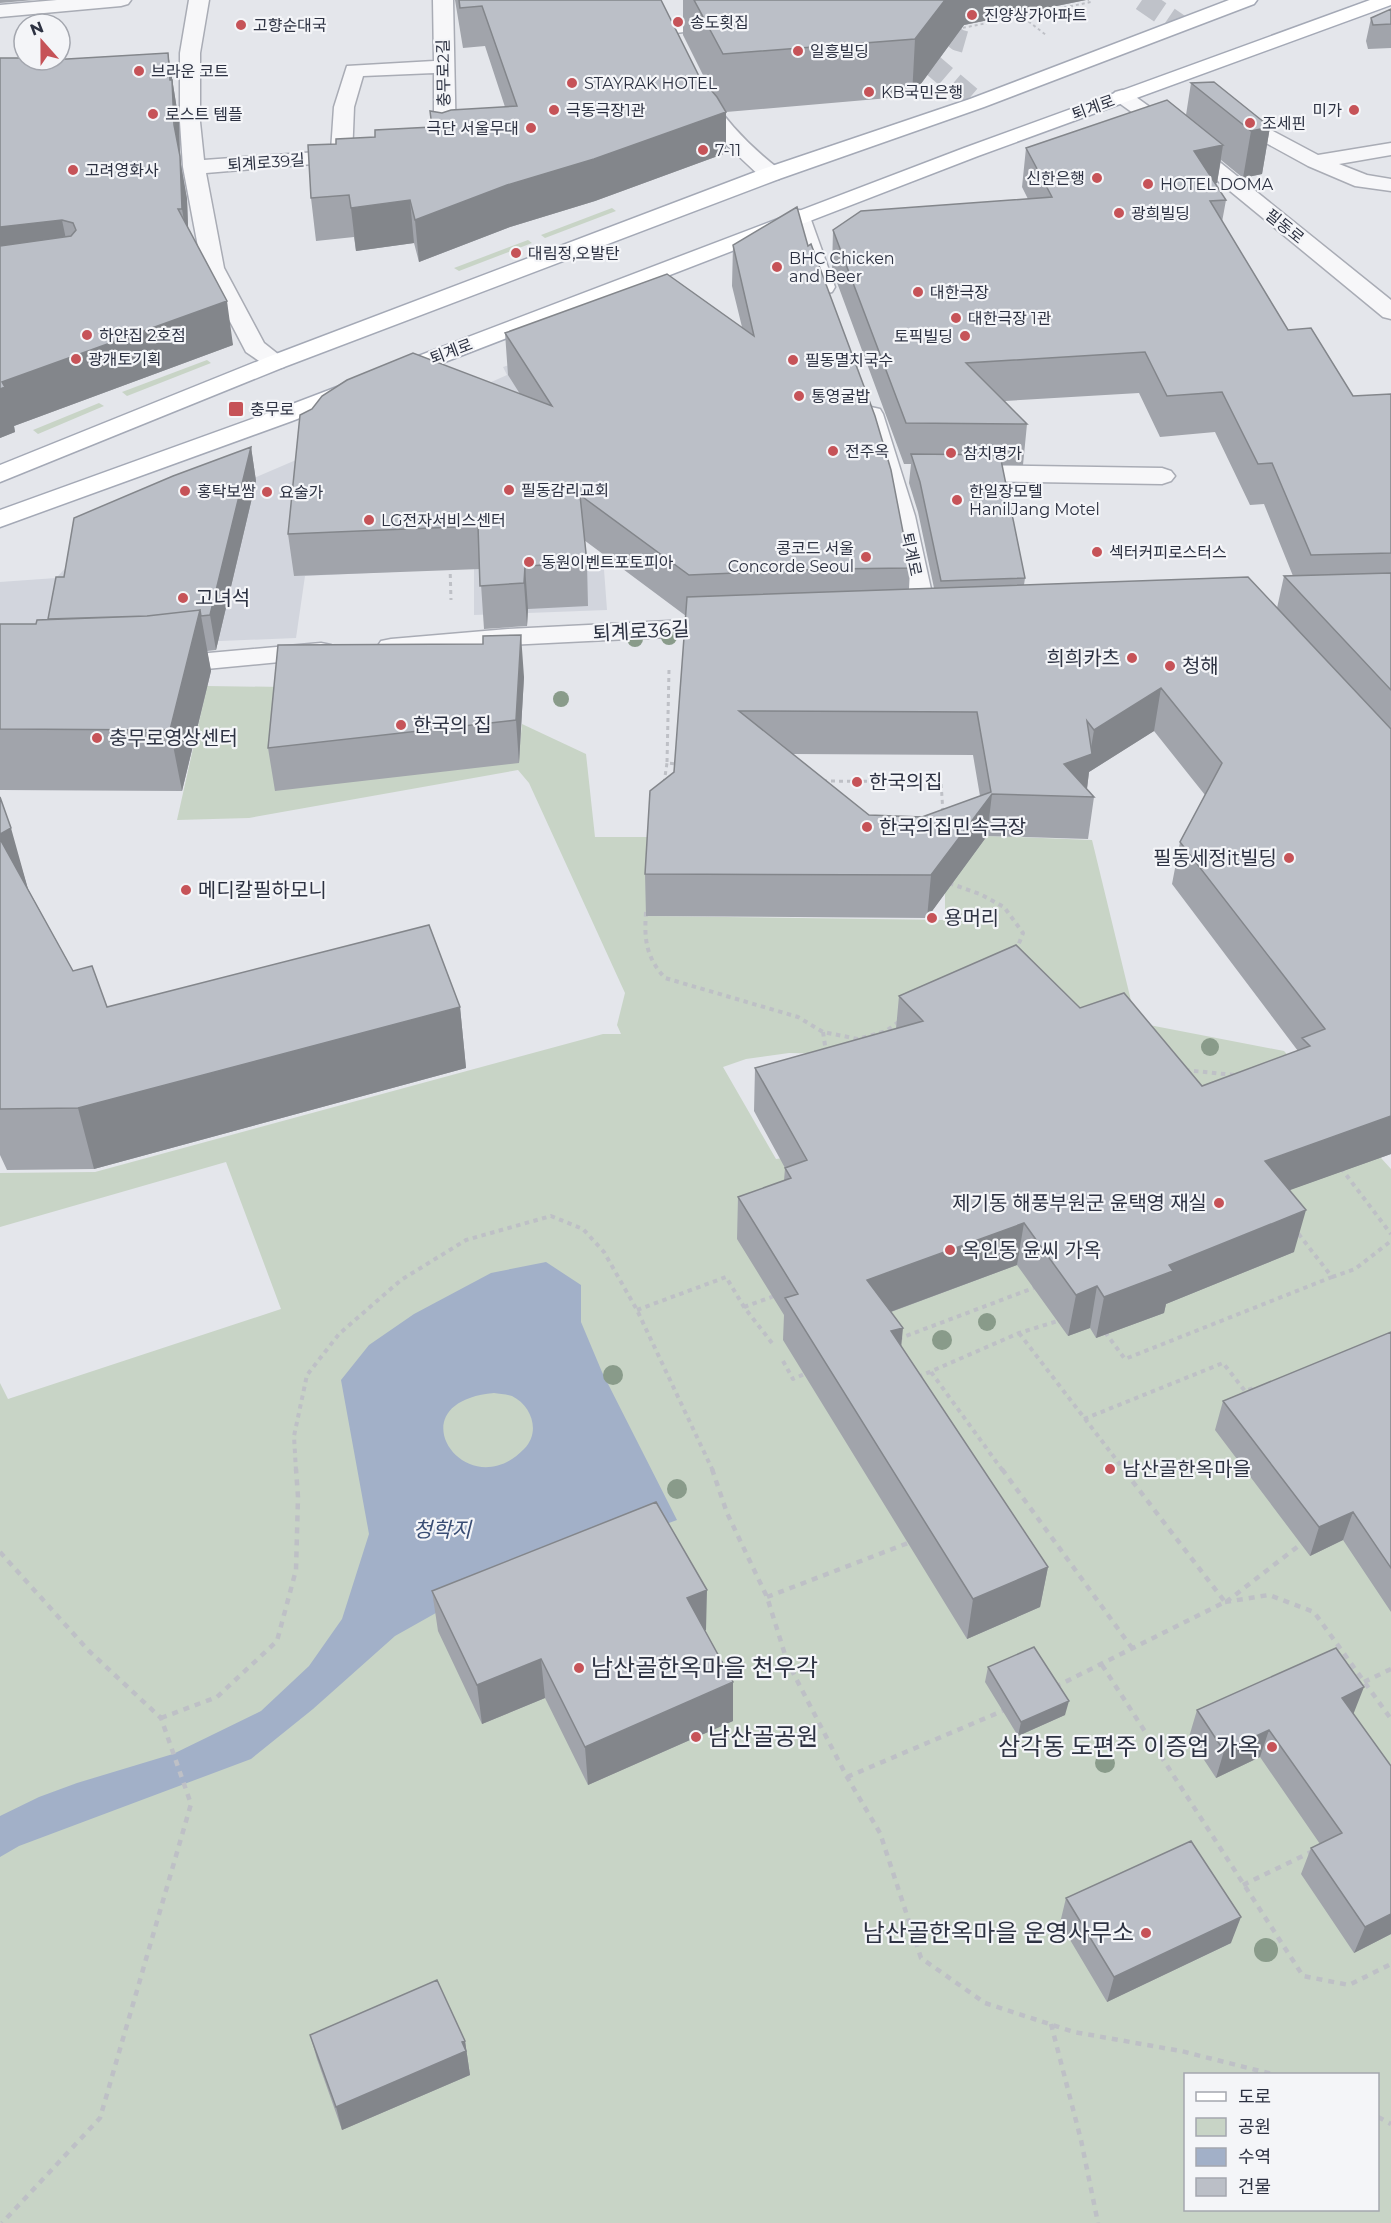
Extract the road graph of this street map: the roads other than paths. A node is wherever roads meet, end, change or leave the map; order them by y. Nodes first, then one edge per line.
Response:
1 (121, 0) edge
2 (199, 0) edge
3 (443, 0) edge
4 (1247, 0) edge
5 (1388, 0) edge
6 (0, 11) edge
7 (746, 21) edge
8 (677, 48) edge
9 (443, 67) junction
10 (692, 80) edge
11 (190, 84) junction
12 (167, 86) edge
13 (1122, 96) junction
14 (1158, 122) junction
15 (445, 147) edge
16 (1391, 149) edge
17 (1315, 162) junction
18 (194, 167) junction
19 (771, 174) junction
20 (1391, 185) edge
21 (799, 217) junction
22 (832, 309) edge
23 (1391, 312) edge
24 (276, 362) junction
25 (864, 396) edge
26 (915, 473) junction
27 (0, 474) edge
28 (1162, 476) dead end
29 (0, 519) edge
30 (926, 621) edge
31 (755, 625) edge
32 (418, 670) edge
33 (382, 671) edge
34 (335, 673) edge

1 - 6 street
2 - 11 street
3 - 9 street, 충무로2길
4 - 19 main road
5 - 13 main road, 퇴계로
7 - 8 street
9 - 15 street, 충무로2길
9 - 18 street, 퇴계로39길
10 - 19 street
11 - 12 street
11 - 18 street
13 - 14 street, 필동로
13 - 21 main road, 퇴계로
14 - 17 street
14 - 23 street, 필동로
16 - 17 street
17 - 20 street
18 - 24 street
19 - 24 main road
21 - 22 street
21 - 29 main road, 퇴계로
24 - 27 main road
25 - 26 street, 퇴계로
26 - 28 street
26 - 30 street, 퇴계로
31 - 34 street, 퇴계로36길
32 - 33 street

